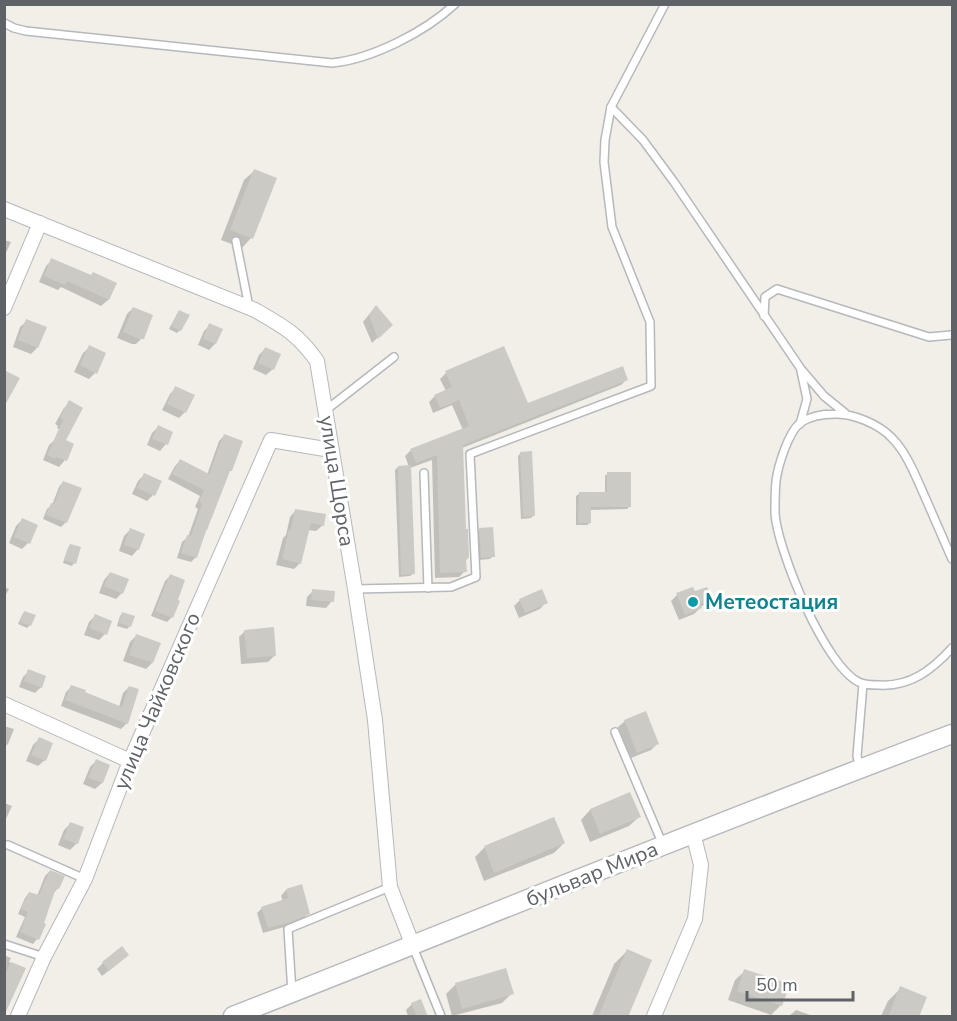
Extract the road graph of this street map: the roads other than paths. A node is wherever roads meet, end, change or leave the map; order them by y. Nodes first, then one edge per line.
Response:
1 (455, 4) edge
2 (665, 4) edge
3 (4, 23) edge
4 (610, 107) junction
5 (4, 209) edge
6 (40, 223) junction
7 (236, 242) dead end
8 (249, 307) junction
9 (4, 308) edge
10 (764, 316) junction
11 (951, 334) edge
12 (394, 357) dead end
13 (801, 369) junction
14 (326, 410) junction
15 (846, 414) junction
16 (800, 424) junction
17 (331, 450) junction
18 (424, 473) dead end
19 (952, 559) edge
20 (428, 588) junction
21 (355, 589) junction
22 (952, 648) edge
23 (863, 684) junction
24 (4, 704) edge
25 (615, 732) dead end
26 (952, 734) edge
27 (130, 761) junction
28 (860, 768) junction
29 (693, 833) junction
30 (8, 845) dead end
31 (663, 845) junction
32 (85, 879) junction
33 (390, 887) junction
34 (4, 944) edge
35 (413, 946) junction
36 (44, 957) junction
37 (292, 993) junction
38 (18, 1017) edge
39 (233, 1017) edge
40 (441, 1017) edge
41 (654, 1017) edge

1 - 3 lane
2 - 4 lane
4 - 10 lane
4 - 20 lane
5 - 6 street, улица Щорса
6 - 8 street, улица Щорса
6 - 9 street
7 - 8 lane
8 - 14 street, улица Щорса
10 - 11 lane
10 - 13 lane
12 - 14 lane
13 - 15 lane
13 - 16 lane
14 - 17 street, улица Щорса
15 - 16 lane
15 - 19 lane
16 - 23 lane
17 - 21 street, улица Щорса
17 - 27 street, улица Чайковского
18 - 20 lane
20 - 21 lane
21 - 33 street, улица Щорса
22 - 23 lane
23 - 28 lane
24 - 27 street
25 - 31 lane
26 - 28 main road, бульвар Мира
27 - 32 street, улица Чайковского
28 - 29 main road, бульвар Мира
29 - 31 main road, бульвар Мира
29 - 41 street
30 - 32 lane
31 - 35 main road, бульвар Мира
32 - 36 street, улица Чайковского
33 - 35 street, улица Щорса
33 - 37 lane
34 - 36 lane
35 - 37 main road, бульвар Мира
35 - 40 lane
36 - 38 street, улица Чайковского
37 - 39 main road, бульвар Мира

